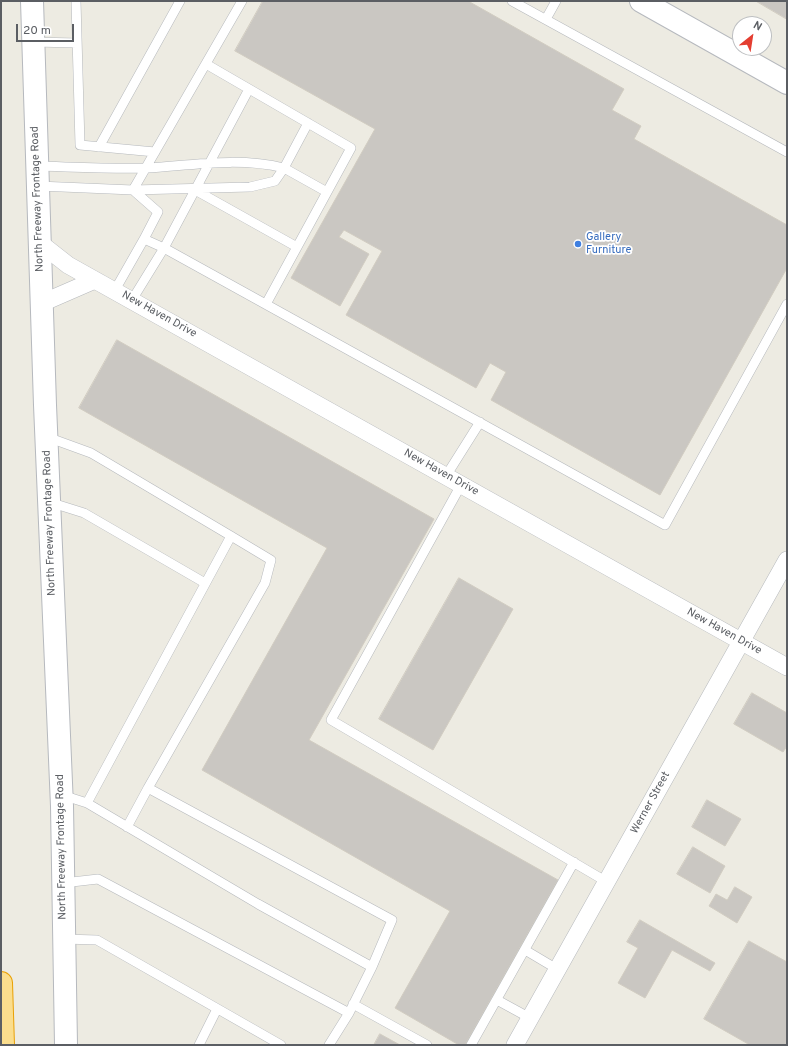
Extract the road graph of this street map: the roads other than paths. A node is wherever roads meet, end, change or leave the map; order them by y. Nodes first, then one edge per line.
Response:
1 (32, 1) edge
2 (76, 1) edge
3 (180, 1) edge
4 (242, 1) edge
5 (512, 1) edge
6 (556, 1) edge
7 (652, 4) edge
8 (546, 19) junction
9 (33, 42) junction
10 (77, 43) junction
11 (206, 64) junction
12 (787, 83) edge
13 (249, 89) junction
14 (308, 123) junction
15 (99, 147) junction
16 (155, 152) junction
17 (787, 152) edge
18 (209, 163) junction
19 (146, 168) junction
20 (284, 168) junction
21 (38, 176) junction
22 (133, 190) junction
23 (195, 190) junction
24 (327, 192) junction
25 (144, 239) junction
26 (40, 242) junction
27 (297, 247) junction
28 (164, 248) junction
29 (95, 280) junction
30 (115, 290) junction
31 (132, 300) junction
32 (42, 303) junction
33 (266, 304) junction
34 (787, 304) edge
35 (480, 422) junction
36 (47, 437) junction
37 (446, 476) junction
38 (462, 485) junction
39 (49, 502) junction
40 (231, 536) junction
41 (787, 560) edge
42 (205, 583) junction
43 (741, 642) junction
44 (787, 667) edge
45 (148, 788) junction
46 (62, 795) junction
47 (87, 803) junction
48 (127, 827) junction
49 (574, 862) junction
50 (606, 882) junction
51 (63, 883) junction
52 (63, 939) junction
53 (525, 950) junction
54 (372, 967) junction
55 (557, 969) junction
56 (1, 983) edge
57 (497, 1000) junction
58 (353, 1004) junction
59 (217, 1009) junction
60 (349, 1013) junction
61 (530, 1018) junction
62 (3, 1045) edge
63 (66, 1045) edge
64 (200, 1045) edge
65 (281, 1045) edge
66 (330, 1045) edge
67 (427, 1045) edge
68 (471, 1045) edge
69 (515, 1045) edge

1 - 9 main road, North Freeway Frontage Road
2 - 10 lane
3 - 15 lane
4 - 11 lane
5 - 8 lane
6 - 8 lane
7 - 12 main road
8 - 17 lane
9 - 10 lane
9 - 21 main road, North Freeway Frontage Road
10 - 15 lane
11 - 13 lane
11 - 16 lane
13 - 14 lane
13 - 18 lane
14 - 20 lane
14 - 24 lane
15 - 16 lane
16 - 19 lane
18 - 19 lane
18 - 20 lane
18 - 23 lane
19 - 21 lane
19 - 22 lane
20 - 23 lane
20 - 24 lane
21 - 22 lane
21 - 26 main road, North Freeway Frontage Road
22 - 23 lane
22 - 25 lane
23 - 27 lane
23 - 28 lane
24 - 27 lane
25 - 28 lane
25 - 30 lane
26 - 29 street, New Haven Drive
26 - 32 main road, North Freeway Frontage Road
27 - 33 lane
28 - 31 lane
28 - 33 lane
29 - 30 street, New Haven Drive
29 - 32 street
30 - 31 street, New Haven Drive
31 - 37 street, New Haven Drive
32 - 36 main road, North Freeway Frontage Road
33 - 35 lane
34 - 35 lane
35 - 37 lane
36 - 39 main road, North Freeway Frontage Road
36 - 40 lane
37 - 38 street, New Haven Drive
38 - 43 street, New Haven Drive
38 - 49 lane
39 - 42 lane
39 - 46 main road, North Freeway Frontage Road
40 - 42 lane
40 - 45 lane
41 - 43 street, Werner Street
42 - 47 lane
43 - 44 street, New Haven Drive
43 - 50 street, Werner Street
45 - 48 lane
45 - 54 lane
46 - 47 lane
46 - 51 main road, North Freeway Frontage Road
47 - 48 lane
48 - 54 lane
49 - 50 lane
49 - 53 lane
50 - 55 street, Werner Street
51 - 52 main road, North Freeway Frontage Road
51 - 60 lane
52 - 59 lane
52 - 63 main road, North Freeway Frontage Road
53 - 55 lane
53 - 57 lane
54 - 58 lane
55 - 61 street, Werner Street
56 - 62 highway
57 - 61 lane
57 - 68 lane
58 - 60 lane
58 - 67 lane
59 - 64 lane
59 - 65 lane
60 - 66 lane
61 - 69 street, Werner Street

